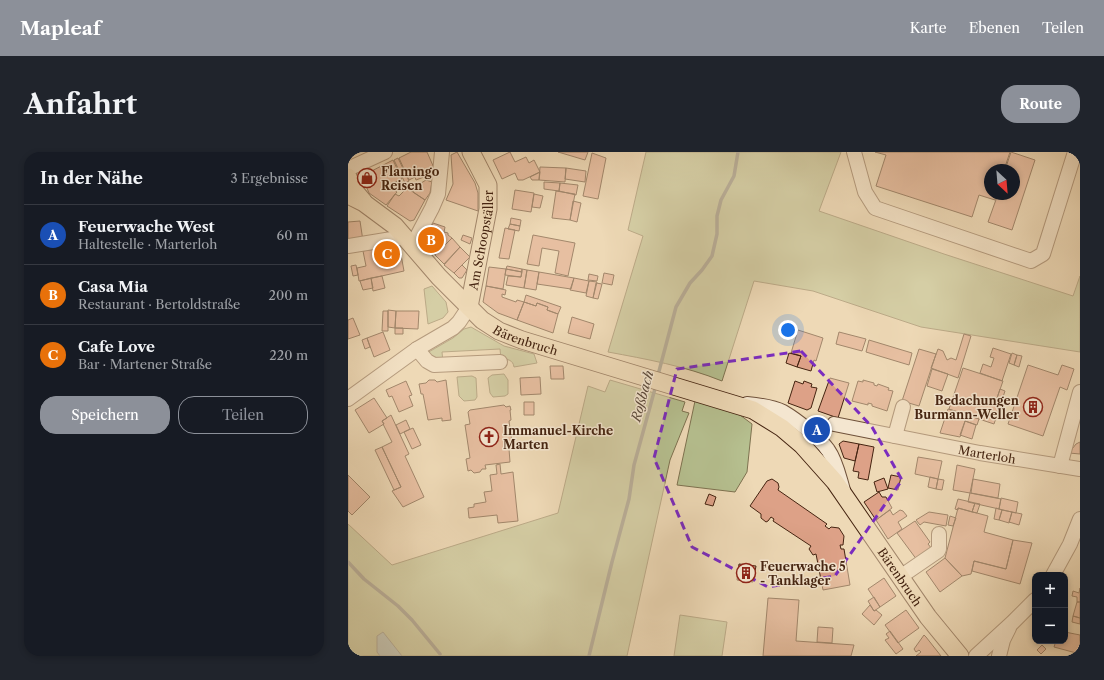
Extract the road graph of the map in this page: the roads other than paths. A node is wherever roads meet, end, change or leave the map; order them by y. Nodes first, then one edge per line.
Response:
1 (385, 152) edge
2 (442, 152) edge
3 (471, 152) edge
4 (854, 152) edge
5 (1075, 152) edge
6 (348, 169) edge
7 (348, 177) edge
8 (348, 195) edge
9 (364, 202) junction
10 (408, 242) junction
11 (348, 246) edge
12 (468, 307) junction
13 (417, 349) junction
14 (500, 362) dead end
15 (1080, 392) edge
16 (348, 399) edge
17 (903, 408) dead end
18 (834, 424) dead end
19 (895, 436) junction
20 (1060, 466) junction
21 (1080, 469) edge
22 (1080, 519) edge
23 (939, 534) dead end
24 (1055, 572) edge
25 (900, 577) junction
26 (1032, 603) edge
27 (1012, 623) junction
28 (960, 656) edge
29 (976, 656) edge
30 (999, 656) edge

1 - 6 street
2 - 10 street
3 - 12 main road, Am Schoopställer
4 - 5 street
7 - 9 main road, Bärenbruch
8 - 9 main road, Bärenbruch
9 - 10 main road, Bärenbruch
10 - 11 street
10 - 12 main road, Bärenbruch
12 - 13 street
12 - 25 main road, Bärenbruch
13 - 14 street
13 - 16 street
15 - 20 street
17 - 19 street
18 - 19 street, Marterloh
19 - 20 street, Marterloh
20 - 21 street, Marterloh
22 - 24 street
23 - 25 street
25 - 28 main road, Bärenbruch
26 - 27 street
27 - 29 street
27 - 30 street

